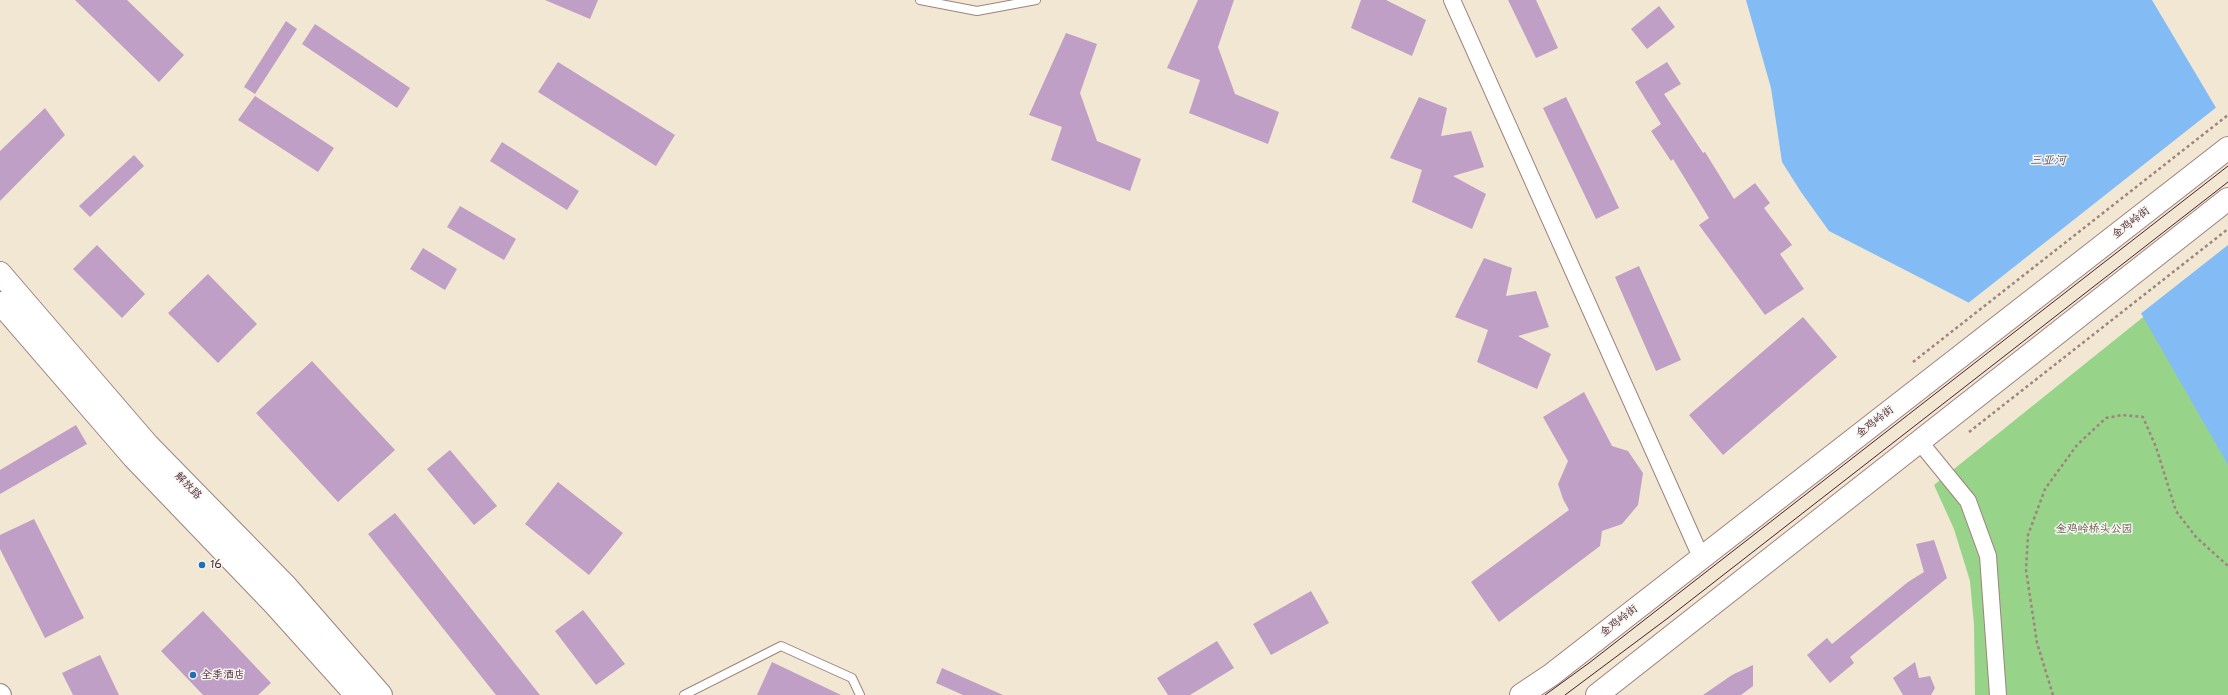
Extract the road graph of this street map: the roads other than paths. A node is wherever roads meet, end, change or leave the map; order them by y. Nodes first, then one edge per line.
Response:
1 (920, 0) edge
2 (1036, 0) edge
3 (1452, 0) edge
4 (2228, 148) edge
5 (2228, 199) edge
6 (0, 273) edge
7 (0, 303) edge
8 (1919, 441) junction
9 (1701, 557) junction
10 (356, 695) edge
11 (381, 695) edge
12 (684, 695) edge
13 (860, 695) edge
14 (1521, 695) edge
15 (1597, 695) edge
16 (1998, 695) edge

1 - 2 lane
3 - 9 street
4 - 9 main road, 金鸡岭街
5 - 8 main road
6 - 11 main road, 解放路
7 - 10 main road, 解放路
8 - 15 main road
8 - 16 street
9 - 14 main road, 金鸡岭街
12 - 13 lane

